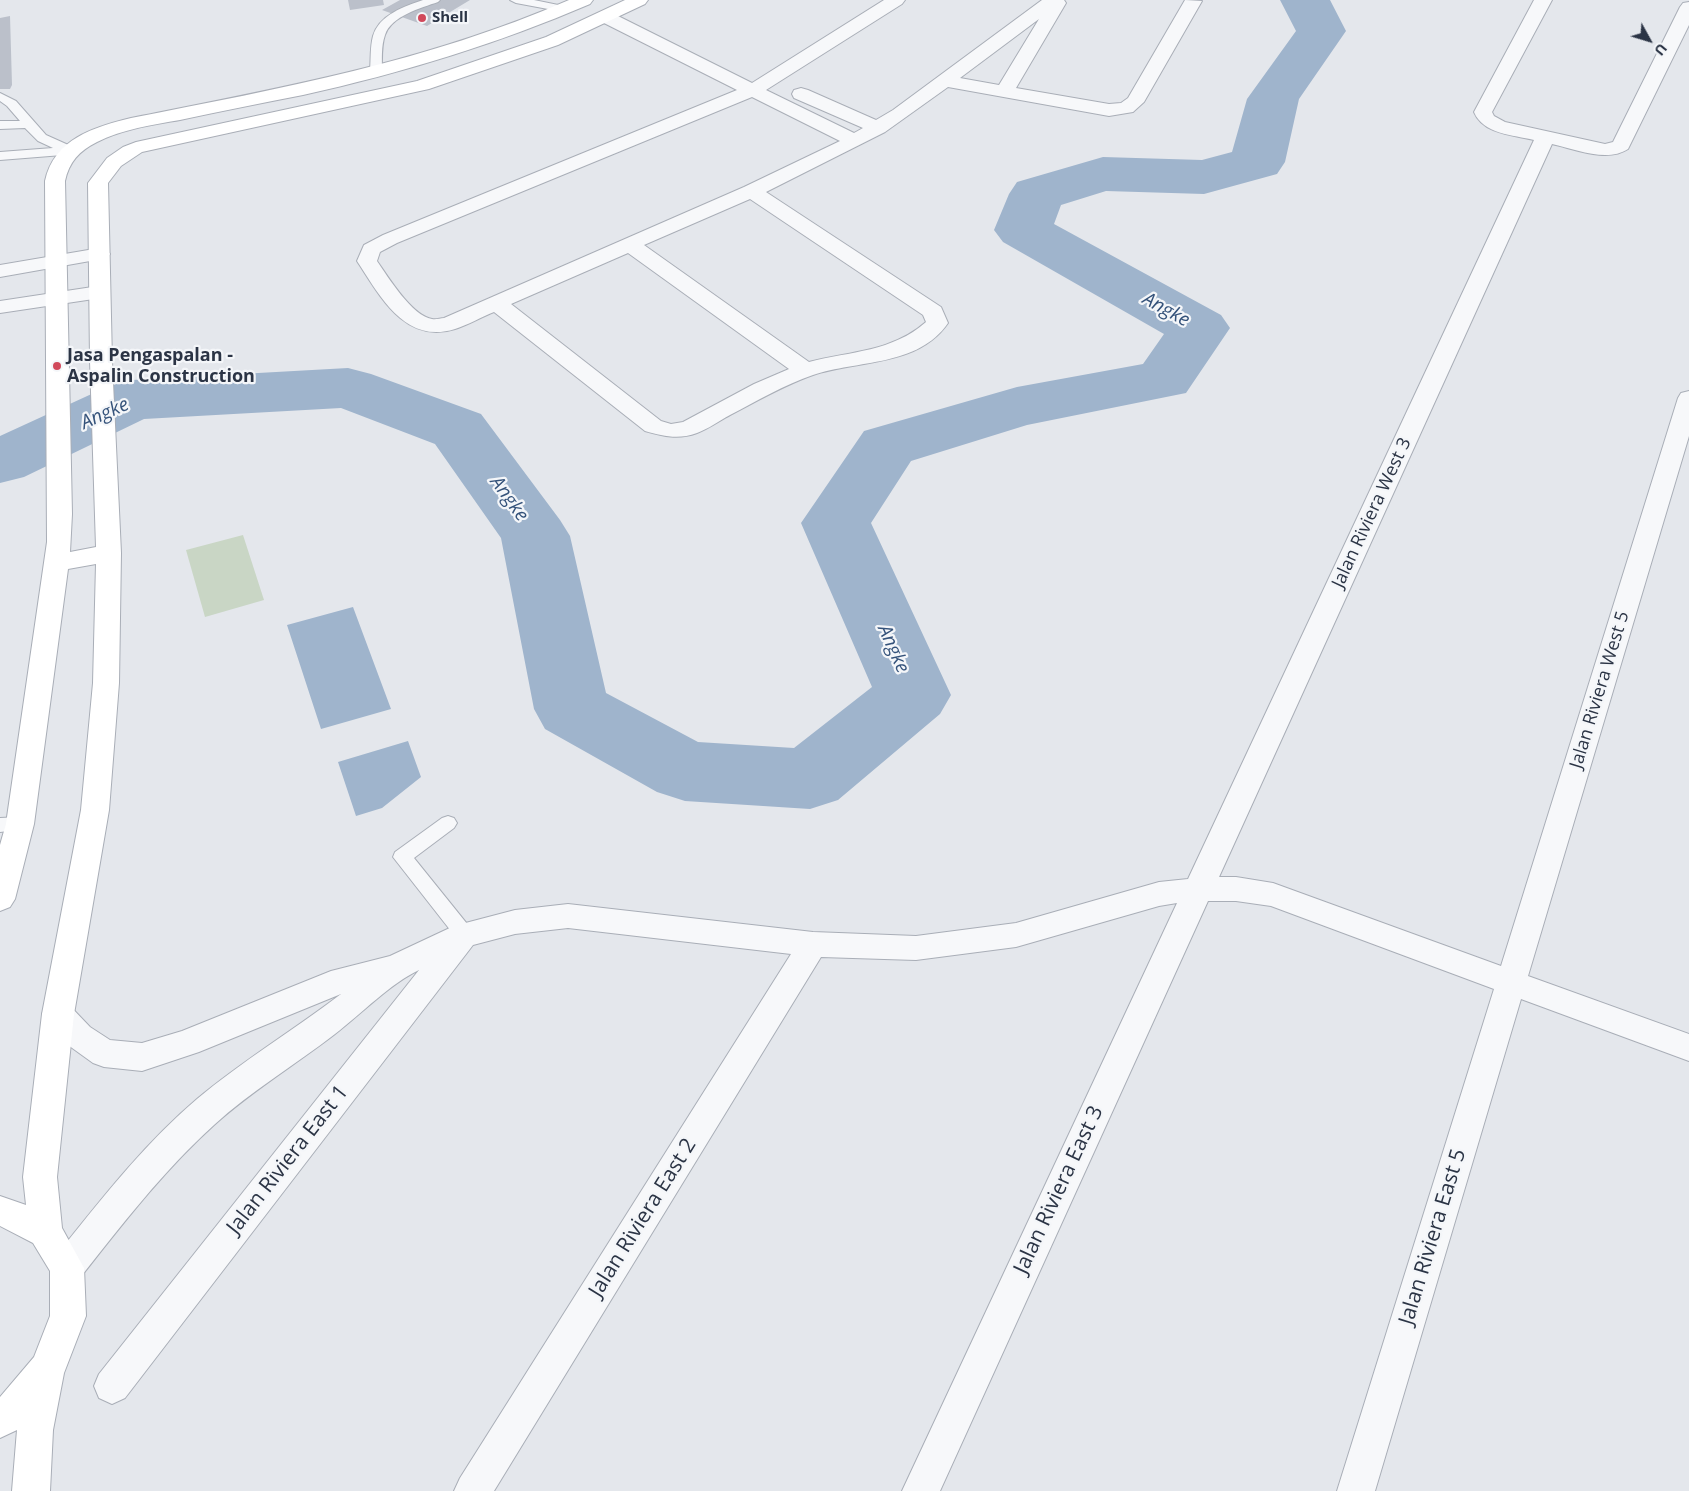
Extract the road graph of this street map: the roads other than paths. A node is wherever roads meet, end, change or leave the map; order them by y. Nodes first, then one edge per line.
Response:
1 (434, 0) edge
2 (516, 0) edge
3 (584, 0) edge
4 (639, 0) edge
5 (896, 0) edge
6 (1053, 0) edge
7 (1059, 0) edge
8 (1543, 0) edge
9 (1193, 1) edge
10 (1689, 7) edge
11 (564, 9) junction
12 (606, 17) junction
13 (376, 71) junction
14 (947, 81) junction
15 (761, 85) junction
16 (1005, 91) junction
17 (0, 97) edge
18 (27, 124) junction
19 (0, 125) edge
20 (878, 128) junction
21 (1545, 137) junction
22 (855, 141) junction
23 (71, 151) junction
24 (0, 156) edge
25 (119, 156) junction
26 (751, 191) junction
27 (629, 244) junction
28 (100, 254) junction
29 (56, 261) junction
30 (0, 271) edge
31 (99, 292) junction
32 (58, 298) junction
33 (496, 303) junction
34 (0, 307) edge
35 (806, 370) junction
36 (1689, 398) edge
37 (109, 553) junction
38 (57, 563) junction
39 (448, 823) dead end
40 (10, 824) edge
41 (1198, 889) junction
42 (0, 899) edge
43 (464, 935) junction
44 (813, 944) junction
45 (396, 967) junction
46 (1511, 982) junction
47 (58, 1014) junction
48 (1689, 1048) edge
49 (0, 1211) edge
50 (45, 1232) junction
51 (67, 1268) junction
52 (48, 1368) junction
53 (112, 1386) dead end
54 (0, 1420) edge
55 (37, 1485) edge
56 (473, 1491) edge
57 (920, 1491) edge
58 (1356, 1491) edge

1 - 13 lane
2 - 11 lane
3 - 11 street
4 - 12 street
5 - 15 street
6 - 14 street
7 - 16 street
8 - 21 street
9 - 16 street
10 - 21 street
11 - 13 street
12 - 15 street
12 - 25 street
13 - 23 street
14 - 16 street
14 - 20 street
15 - 20 street
15 - 22 street
15 - 33 street
17 - 18 lane
18 - 19 lane
18 - 23 lane
20 - 22 street
21 - 41 street, Jalan Riviera West 3
22 - 26 street
23 - 24 lane
23 - 25 street
23 - 29 street
25 - 28 street
26 - 27 street
26 - 35 street
27 - 33 street
27 - 35 street
28 - 29 street
28 - 31 street
29 - 30 street
29 - 32 street
31 - 32 street
31 - 37 street
32 - 34 street
32 - 38 street
33 - 35 street
36 - 46 street, Jalan Riviera West 5
37 - 38 street
37 - 47 street
38 - 40 street
39 - 43 lane
40 - 42 street
41 - 44 street
41 - 46 street
41 - 57 street, Jalan Riviera East 3
43 - 44 street
43 - 45 street
43 - 53 street, Jalan Riviera East 1
44 - 56 street, Jalan Riviera East 2
45 - 47 street
45 - 51 street
46 - 48 street
46 - 58 street, Jalan Riviera East 5
47 - 50 street
49 - 50 street
50 - 51 street
51 - 52 street
52 - 54 street
52 - 55 street

